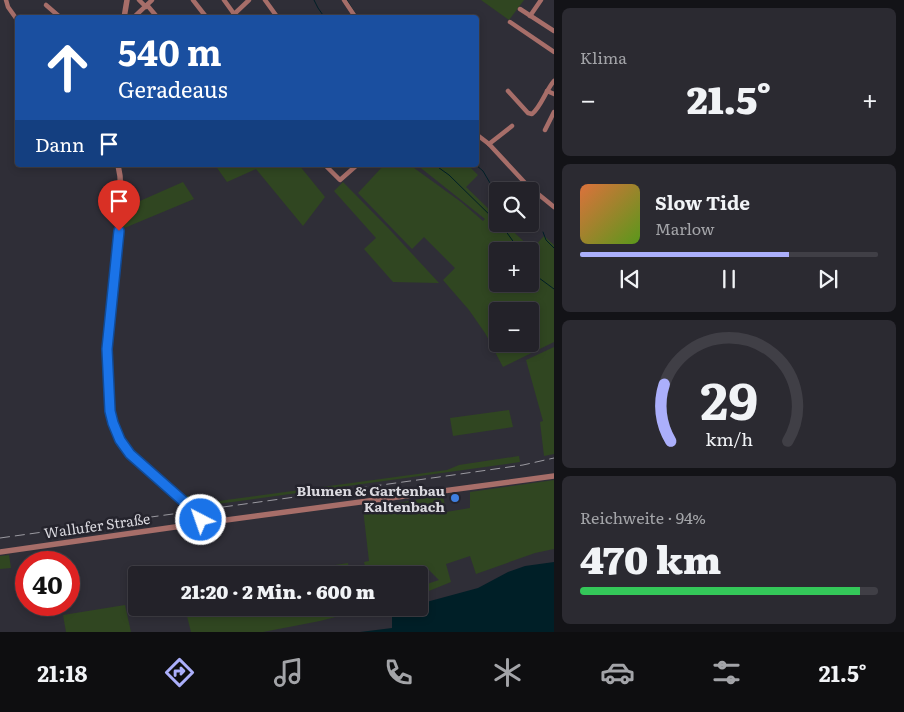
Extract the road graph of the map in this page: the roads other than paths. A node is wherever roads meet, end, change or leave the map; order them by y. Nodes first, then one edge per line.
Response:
1 (6, 0) edge
2 (127, 0) edge
3 (139, 0) edge
4 (152, 0) edge
5 (193, 0) edge
6 (224, 0) edge
7 (249, 0) edge
8 (265, 0) edge
9 (344, 0) edge
10 (541, 0) edge
11 (46, 5) dead end
12 (146, 6) junction
13 (520, 9) dead end
14 (58, 15) edge
15 (124, 15) edge
16 (136, 15) edge
17 (155, 15) edge
18 (205, 15) edge
19 (233, 15) edge
20 (235, 15) edge
21 (276, 15) edge
22 (354, 15) edge
23 (530, 16) junction
24 (15, 17) edge
25 (510, 22) dead end
26 (554, 31) edge
27 (553, 48) edge
28 (554, 80) edge
29 (508, 91) dead end
30 (547, 91) junction
31 (554, 94) edge
32 (554, 112) edge
33 (512, 126) dead end
34 (544, 130) dead end
35 (479, 136) edge
36 (489, 144) junction
37 (118, 167) edge
38 (328, 167) edge
39 (355, 167) edge
40 (554, 207) edge
41 (554, 476) edge
42 (197, 514) junction
43 (216, 521) junction
44 (200, 523) junction
45 (189, 525) junction
46 (0, 552) edge

1 - 24 street
2 - 15 street
3 - 12 street
4 - 12 street
5 - 18 street
6 - 19 street
7 - 20 street
8 - 21 street
9 - 22 street
10 - 23 street
11 - 14 street
12 - 16 street
12 - 17 street
13 - 23 street
23 - 26 street
25 - 27 street
28 - 30 street
29 - 30 street
30 - 31 street
32 - 34 street
33 - 36 street
35 - 36 street
36 - 40 street
37 - 42 street
38 - 39 street
41 - 43 street, Wallufer Straße
42 - 43 street
42 - 44 street
42 - 45 street
43 - 44 street, Wallufer Straße
44 - 45 street, Wallufer Straße
45 - 46 street, Wallufer Straße

